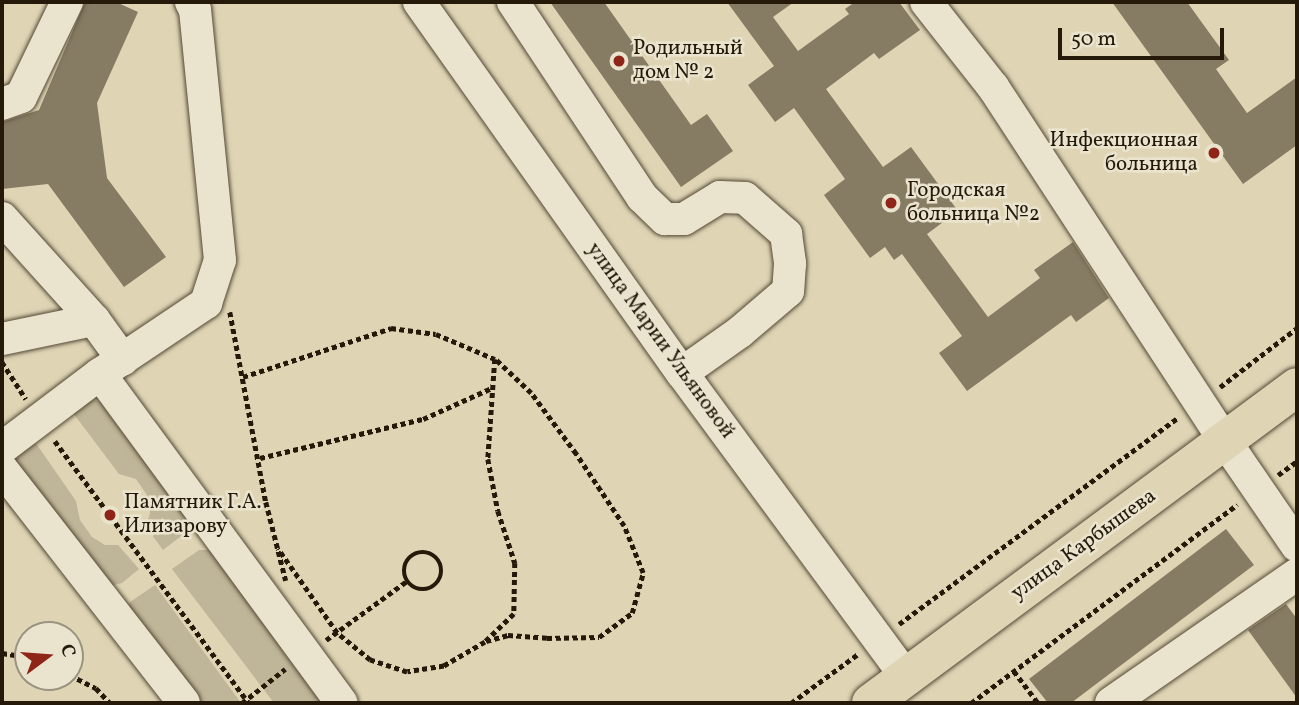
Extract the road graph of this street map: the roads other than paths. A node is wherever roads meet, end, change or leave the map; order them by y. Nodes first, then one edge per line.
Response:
1 (67, 2) edge
2 (191, 2) edge
3 (419, 2) edge
4 (513, 2) edge
5 (926, 2) edge
6 (2, 104) edge
7 (2, 218) edge
8 (94, 320) junction
9 (2, 339) edge
10 (111, 367) junction
11 (682, 373) junction
12 (1297, 387) edge
13 (1225, 441) junction
14 (2, 448) edge
15 (2, 470) edge
16 (1297, 545) edge
17 (1297, 574) edge
18 (906, 677) junction
19 (184, 703) edge
20 (342, 703) edge
21 (871, 703) edge
22 (1111, 703) edge

1 - 6 street
2 - 10 street
3 - 11 street, улица Марии Ульяновой
4 - 11 street
5 - 13 street
7 - 8 street
8 - 9 street
8 - 10 street
10 - 14 street
10 - 20 street
11 - 18 street, улица Марии Ульяновой
12 - 13 main road, улица Карбышева
13 - 16 street
13 - 18 main road, улица Карбышева
15 - 19 street
17 - 22 street
18 - 21 main road, улица Карбышева

